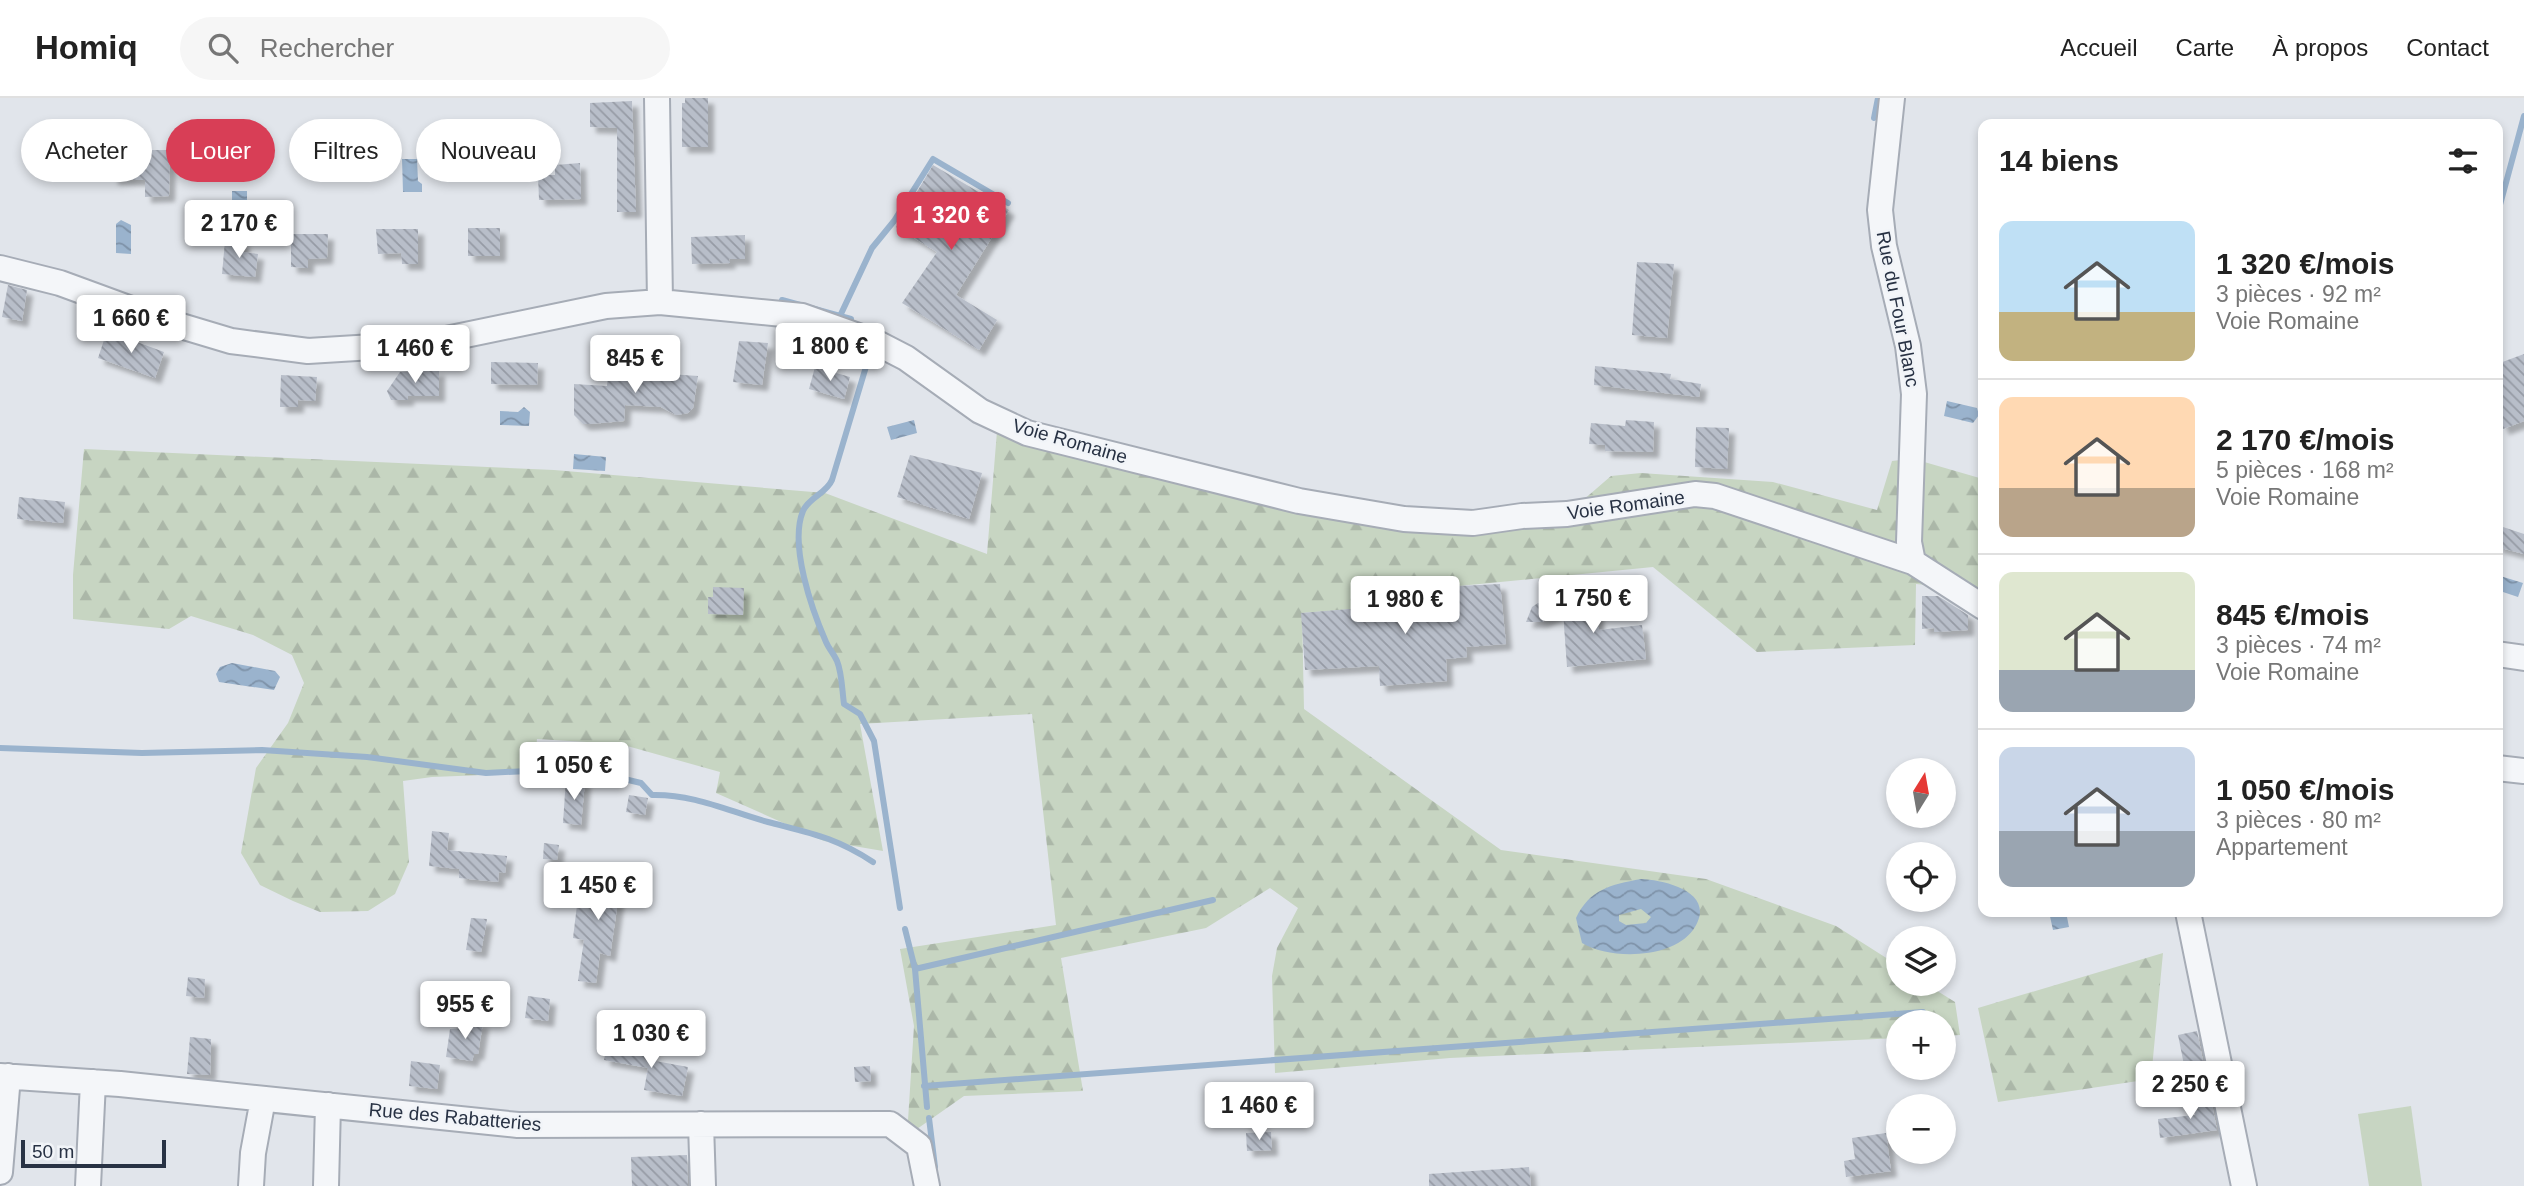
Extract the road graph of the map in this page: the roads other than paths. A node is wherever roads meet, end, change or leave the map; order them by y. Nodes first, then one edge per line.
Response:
1 (657, 98) edge
2 (1892, 98) edge
3 (0, 268) edge
4 (660, 302) junction
5 (1913, 562) junction
6 (1978, 604) edge
7 (2503, 655) edge
8 (2524, 658) edge
9 (2503, 769) edge
10 (2524, 771) edge
11 (2189, 917) edge
12 (3, 1081) edge
13 (93, 1083) junction
14 (263, 1099) junction
15 (328, 1105) junction
16 (701, 1124) junction
17 (0, 1172) edge
18 (88, 1186) edge
19 (251, 1186) edge
20 (326, 1186) edge
21 (703, 1186) edge
22 (927, 1186) edge
23 (2244, 1186) edge

1 - 4 street
2 - 5 street, Rue du Four Blanc
3 - 4 street, Voie Romaine
4 - 5 street, Voie Romaine
5 - 6 street
7 - 8 street
9 - 10 street
11 - 23 street
12 - 13 street, Rue des Rabatteries
12 - 17 street
13 - 14 street, Rue des Rabatteries
13 - 18 street
14 - 15 street, Rue des Rabatteries
14 - 19 street
15 - 16 street, Rue des Rabatteries
15 - 20 street
16 - 21 street
16 - 22 street, Rue des Rabatteries

